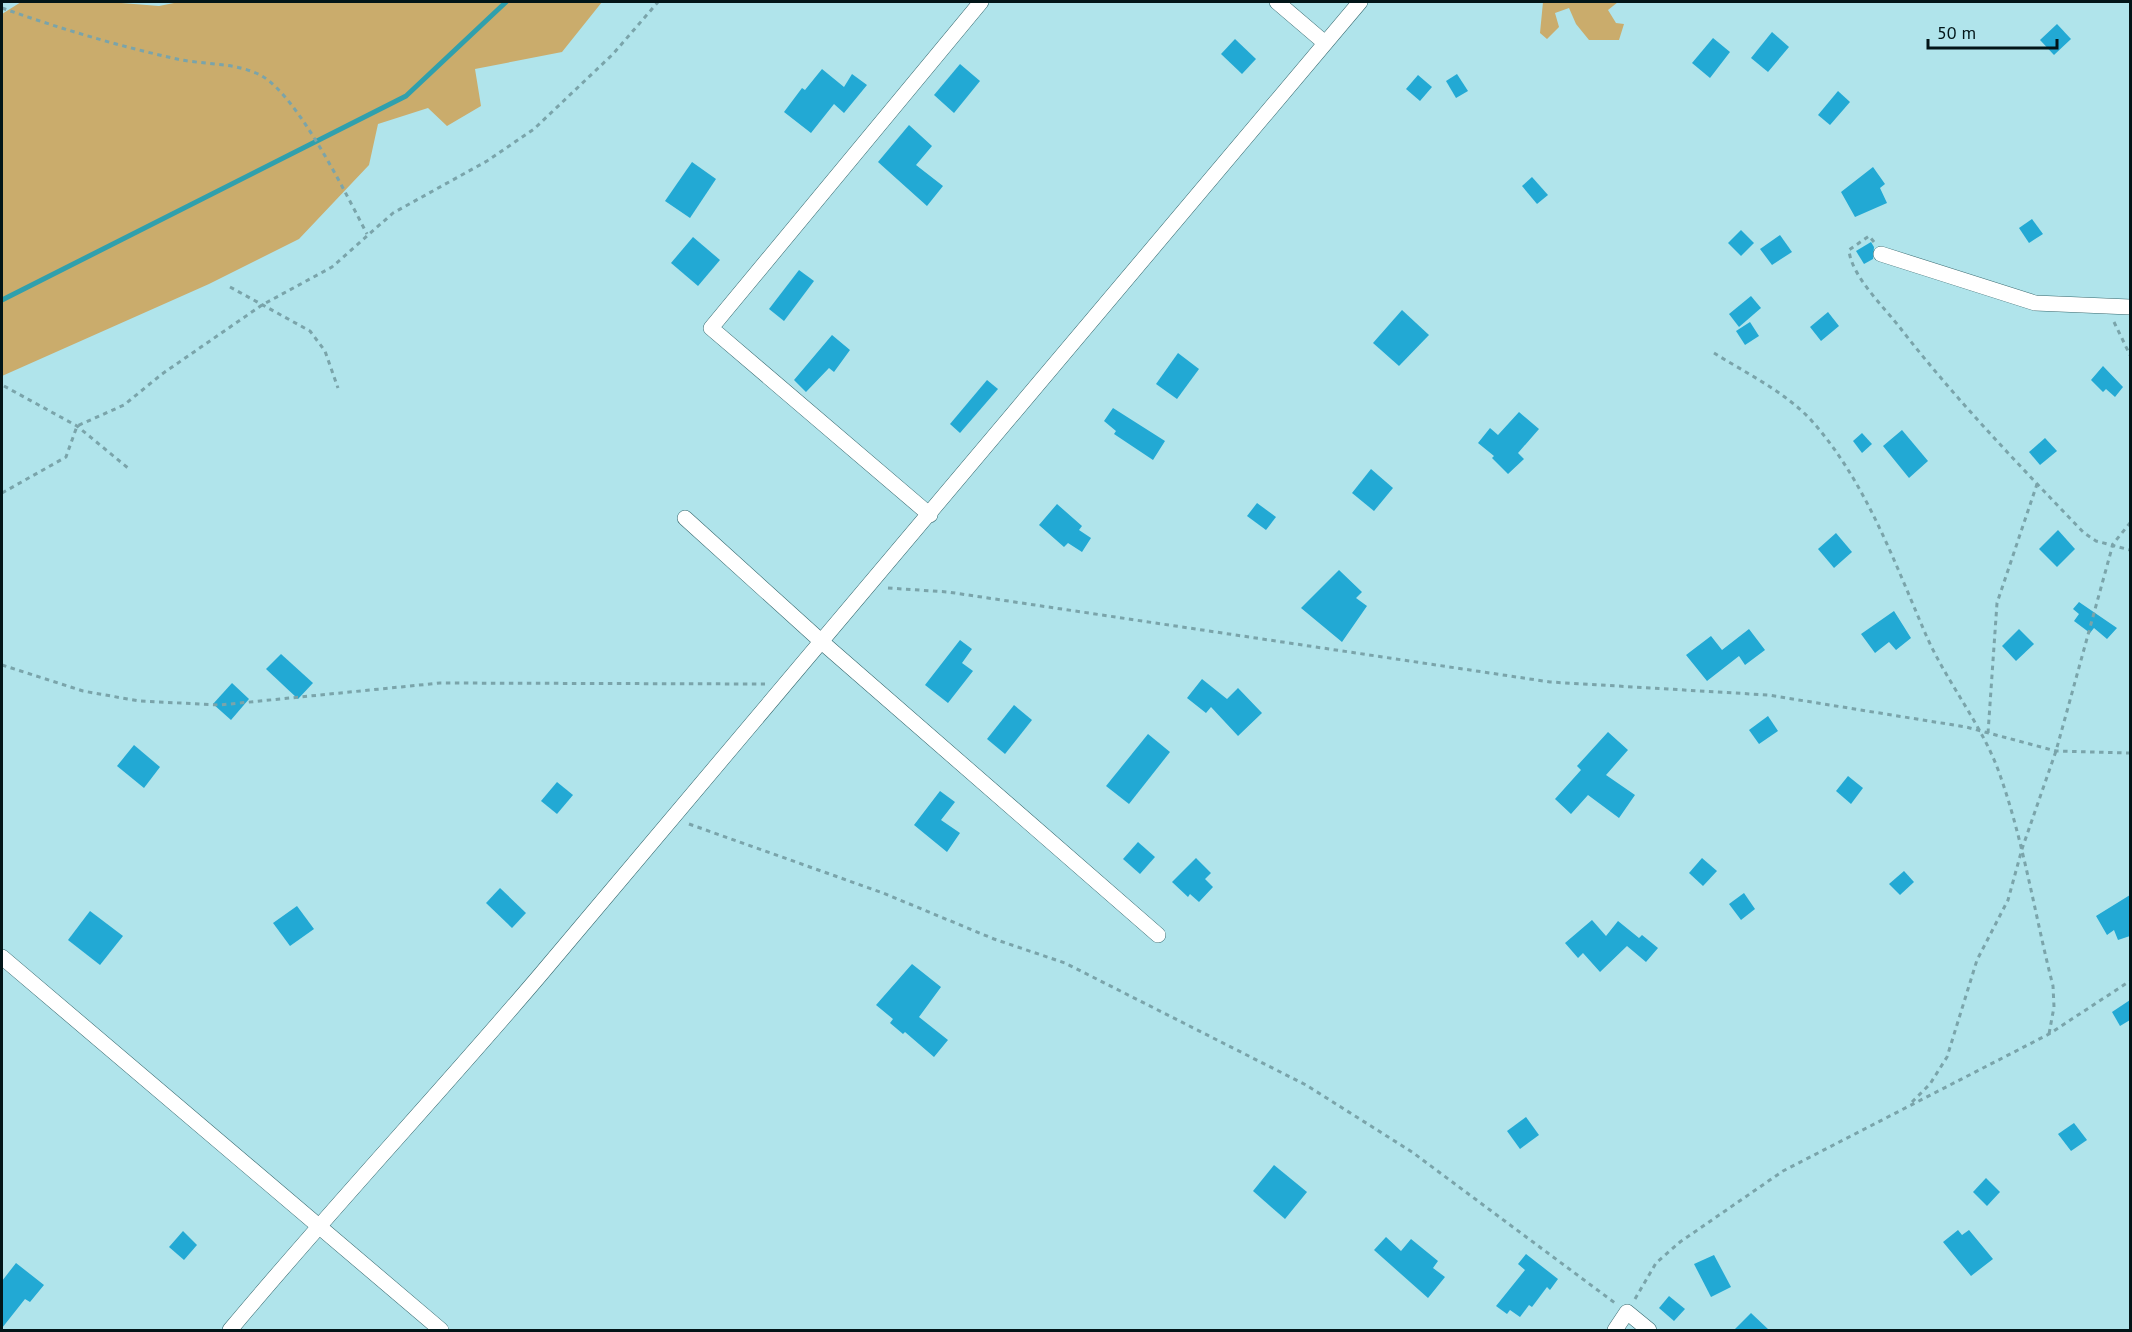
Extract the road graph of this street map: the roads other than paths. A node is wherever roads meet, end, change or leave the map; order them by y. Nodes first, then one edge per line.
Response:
1 (981, 2) edge
2 (1277, 2) edge
3 (1360, 2) edge
4 (1325, 43) junction
5 (1881, 254) road end
6 (2130, 308) edge
7 (930, 515) junction
8 (685, 518) dead end
9 (823, 643) junction
10 (1158, 935) dead end
11 (2, 957) edge
12 (317, 1226) junction
13 (230, 1330) edge
14 (441, 1330) edge
15 (1615, 1330) edge
16 (1649, 1330) edge

1 - 7 street
2 - 4 street
3 - 4 street
4 - 7 street
5 - 6 street
7 - 9 street
8 - 9 street
9 - 10 street
9 - 12 street
11 - 12 street
12 - 13 street
12 - 14 street
15 - 16 street

